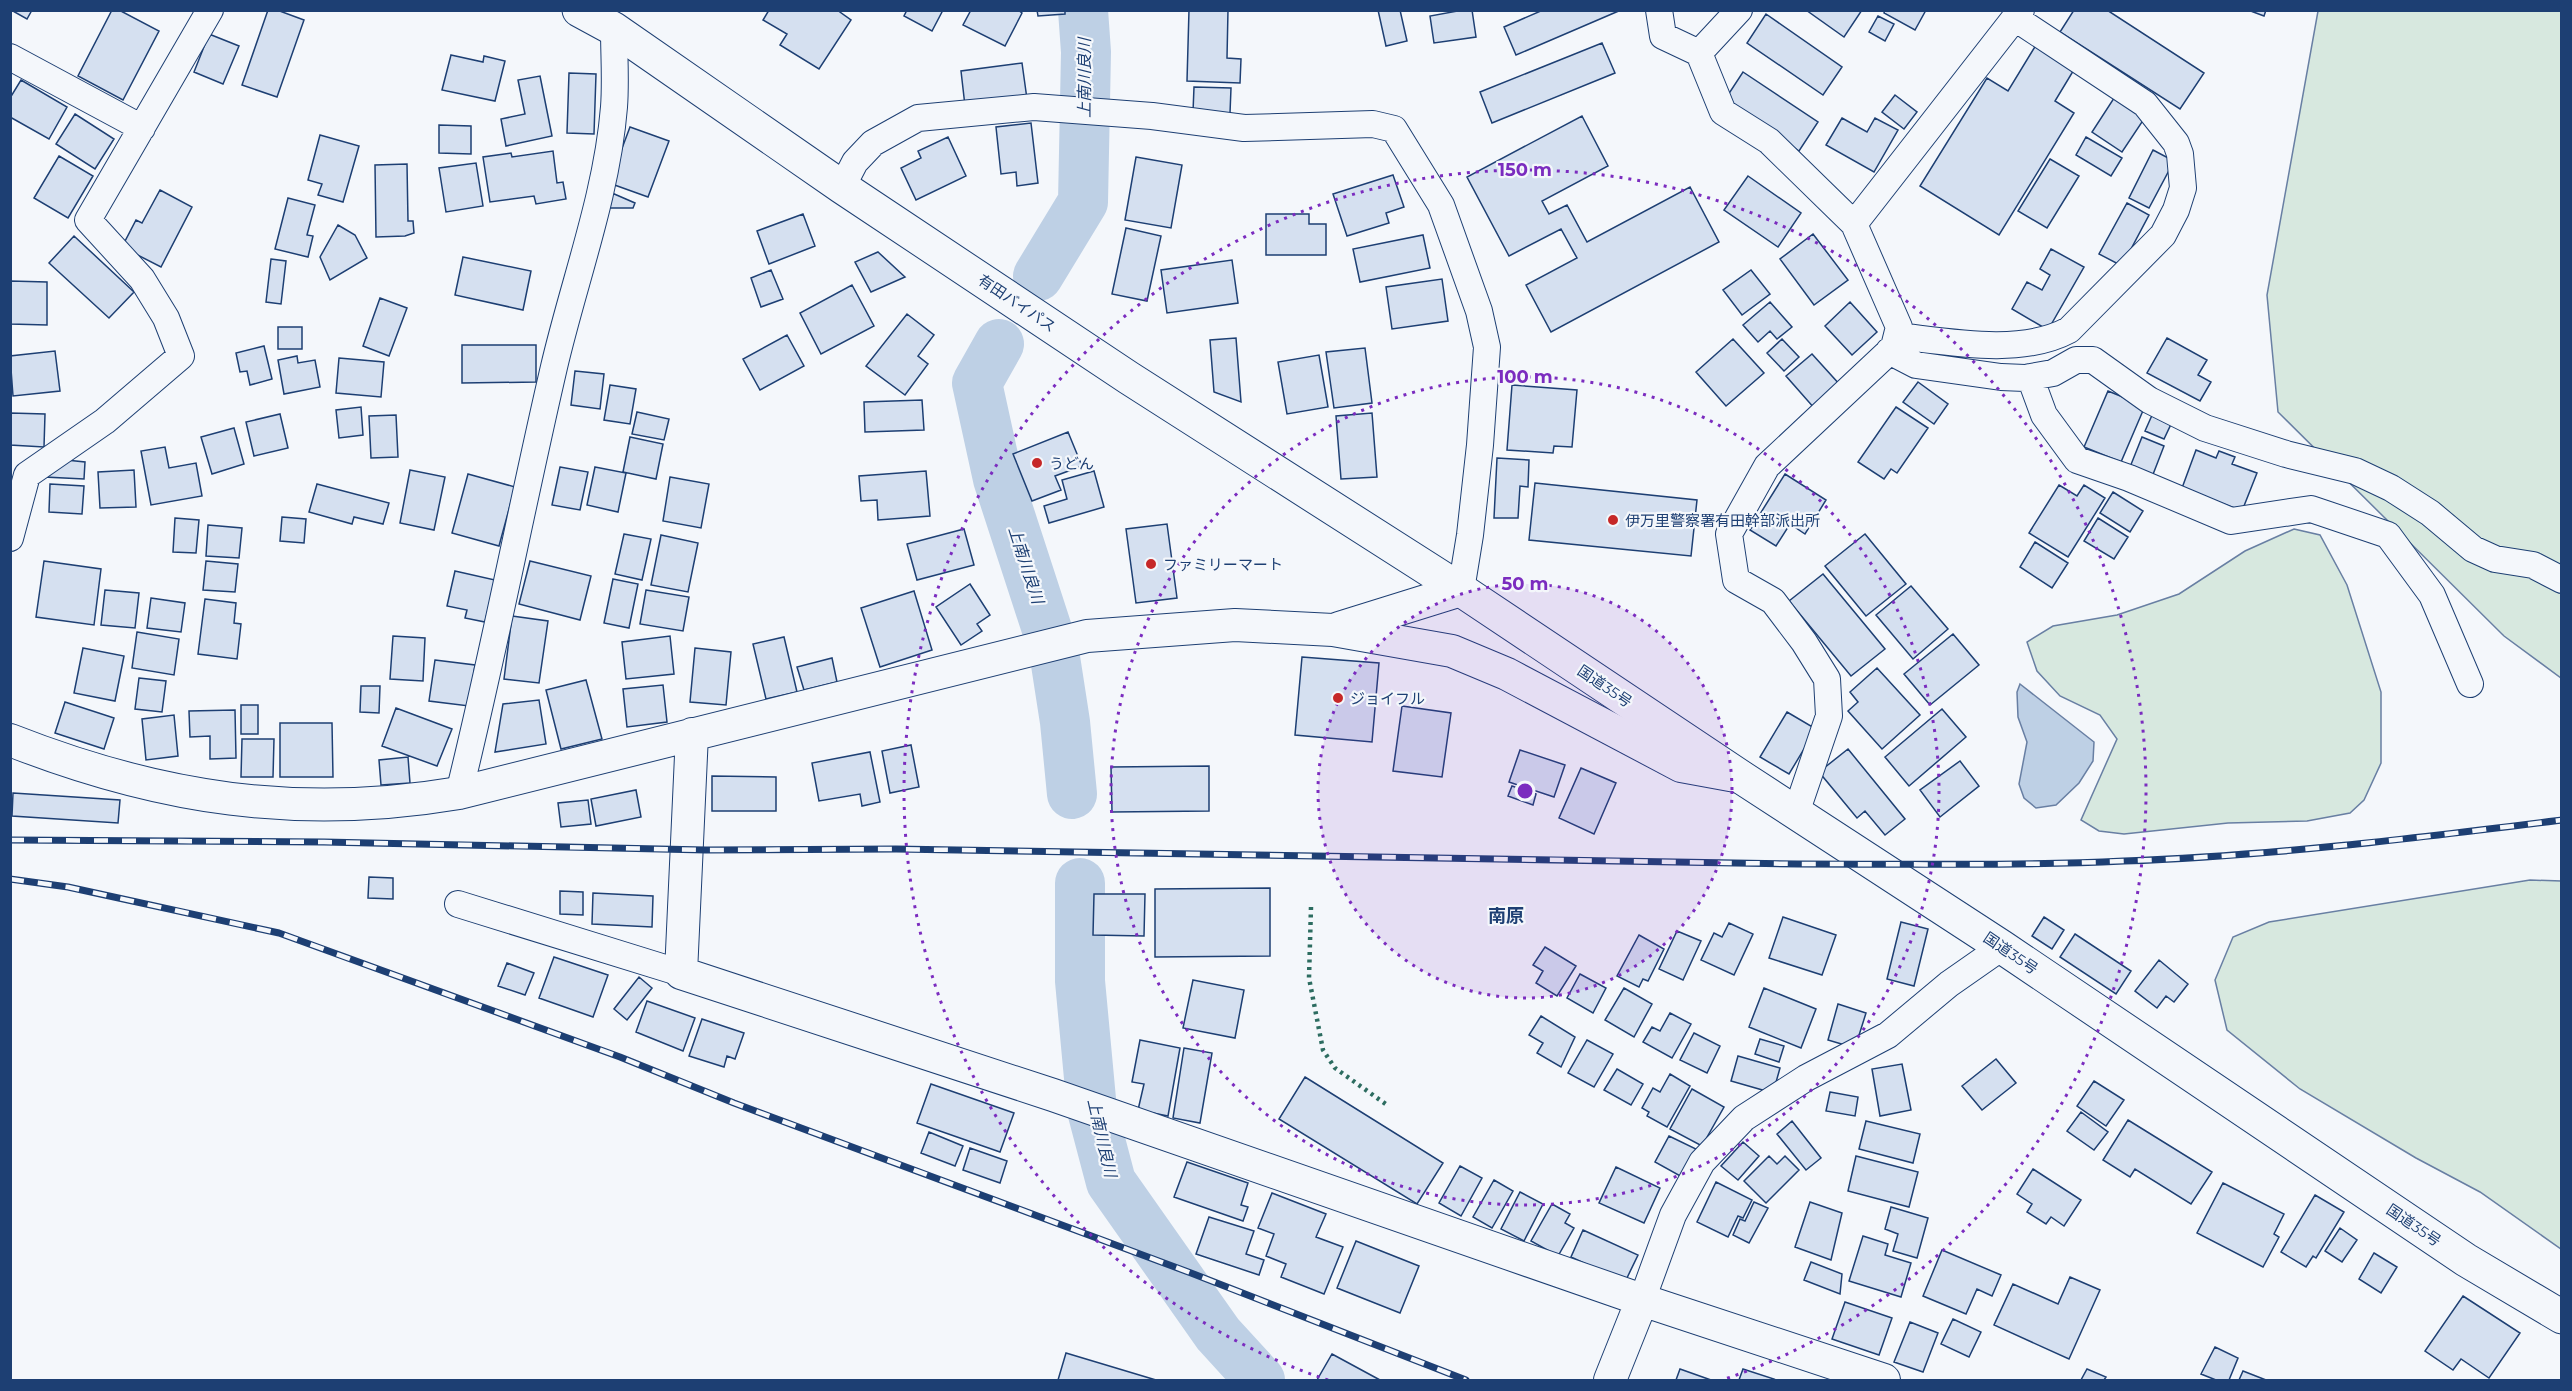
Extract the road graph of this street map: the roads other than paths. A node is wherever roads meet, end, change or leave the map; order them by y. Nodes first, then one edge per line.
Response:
1 (210, 10) edge
2 (579, 10) edge
3 (1659, 10) edge
4 (1739, 10) edge
5 (2018, 14) edge
6 (618, 20) edge
7 (1699, 53) junction
8 (10, 57) edge
9 (142, 128) junction
10 (842, 187) junction
11 (1854, 224) junction
12 (1893, 343) junction
13 (2030, 377) junction
14 (15, 504) edge
15 (10, 538) edge
16 (2562, 580) edge
17 (1461, 590) junction
18 (1333, 630) junction
19 (2470, 684) dead end
20 (692, 734) junction
21 (10, 740) edge
22 (1741, 777) junction
23 (459, 793) junction
24 (1796, 813) junction
25 (458, 904) dead end
26 (2002, 947) junction
27 (681, 973) junction
28 (1642, 1300) junction
29 (2562, 1317) edge
30 (1610, 1380) edge
31 (1884, 1380) edge

1 - 9 street
2 - 6 highway, 有田バイパス
3 - 7 street
4 - 7 street
5 - 11 street
5 - 12 street
6 - 10 highway, 有田バイパス
6 - 23 street
7 - 11 street
8 - 9 street
9 - 14 street
10 - 17 highway, 有田バイパス
10 - 17 street
11 - 12 street
12 - 13 street
12 - 24 street
13 - 16 street
13 - 19 street
14 - 15 street
17 - 18 street
17 - 22 highway, 国道35号
18 - 20 street
18 - 22 street
20 - 23 street
20 - 27 street
21 - 23 street
22 - 24 highway, 国道35号
24 - 26 highway, 国道35号
25 - 27 street
26 - 28 street
26 - 29 highway, 国道35号
27 - 28 street
28 - 30 street
28 - 31 street

